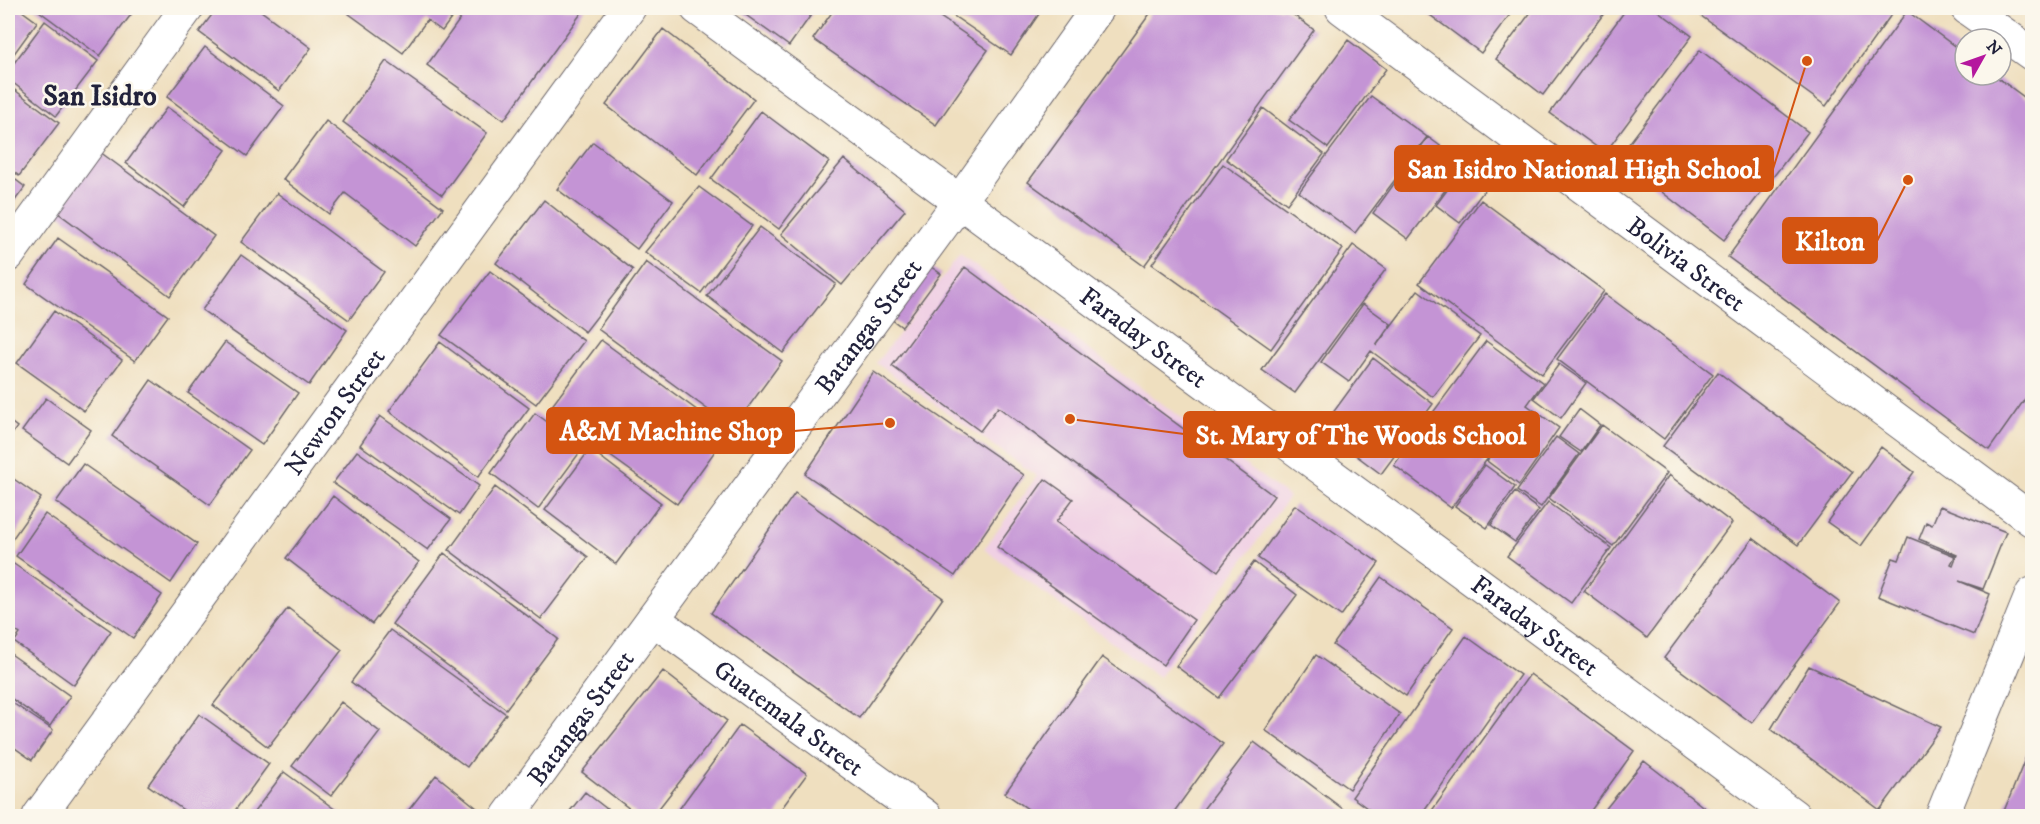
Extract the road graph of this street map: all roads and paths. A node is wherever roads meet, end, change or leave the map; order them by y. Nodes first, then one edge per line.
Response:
1 (187, 8) edge
2 (629, 8) edge
3 (697, 8) edge
4 (1098, 8) edge
5 (1342, 8) edge
6 (1967, 8) edge
7 (2032, 54) edge
8 (960, 201) junction
9 (8, 255) edge
10 (2032, 520) edge
11 (2032, 594) edge
12 (653, 619) junction
13 (39, 816) edge
14 (508, 816) edge
15 (925, 816) edge
16 (1794, 816) edge
17 (1942, 816) edge

1 - 9 street
2 - 13 street, Newton Street
3 - 8 street, Faraday Street
4 - 8 street, Batangas Street
5 - 10 street, Bolivia Street
6 - 7 street
8 - 12 street, Batangas Street
8 - 16 street, Faraday Street
11 - 17 street
12 - 14 street, Batangas Street
12 - 15 street, Guatemala Street

